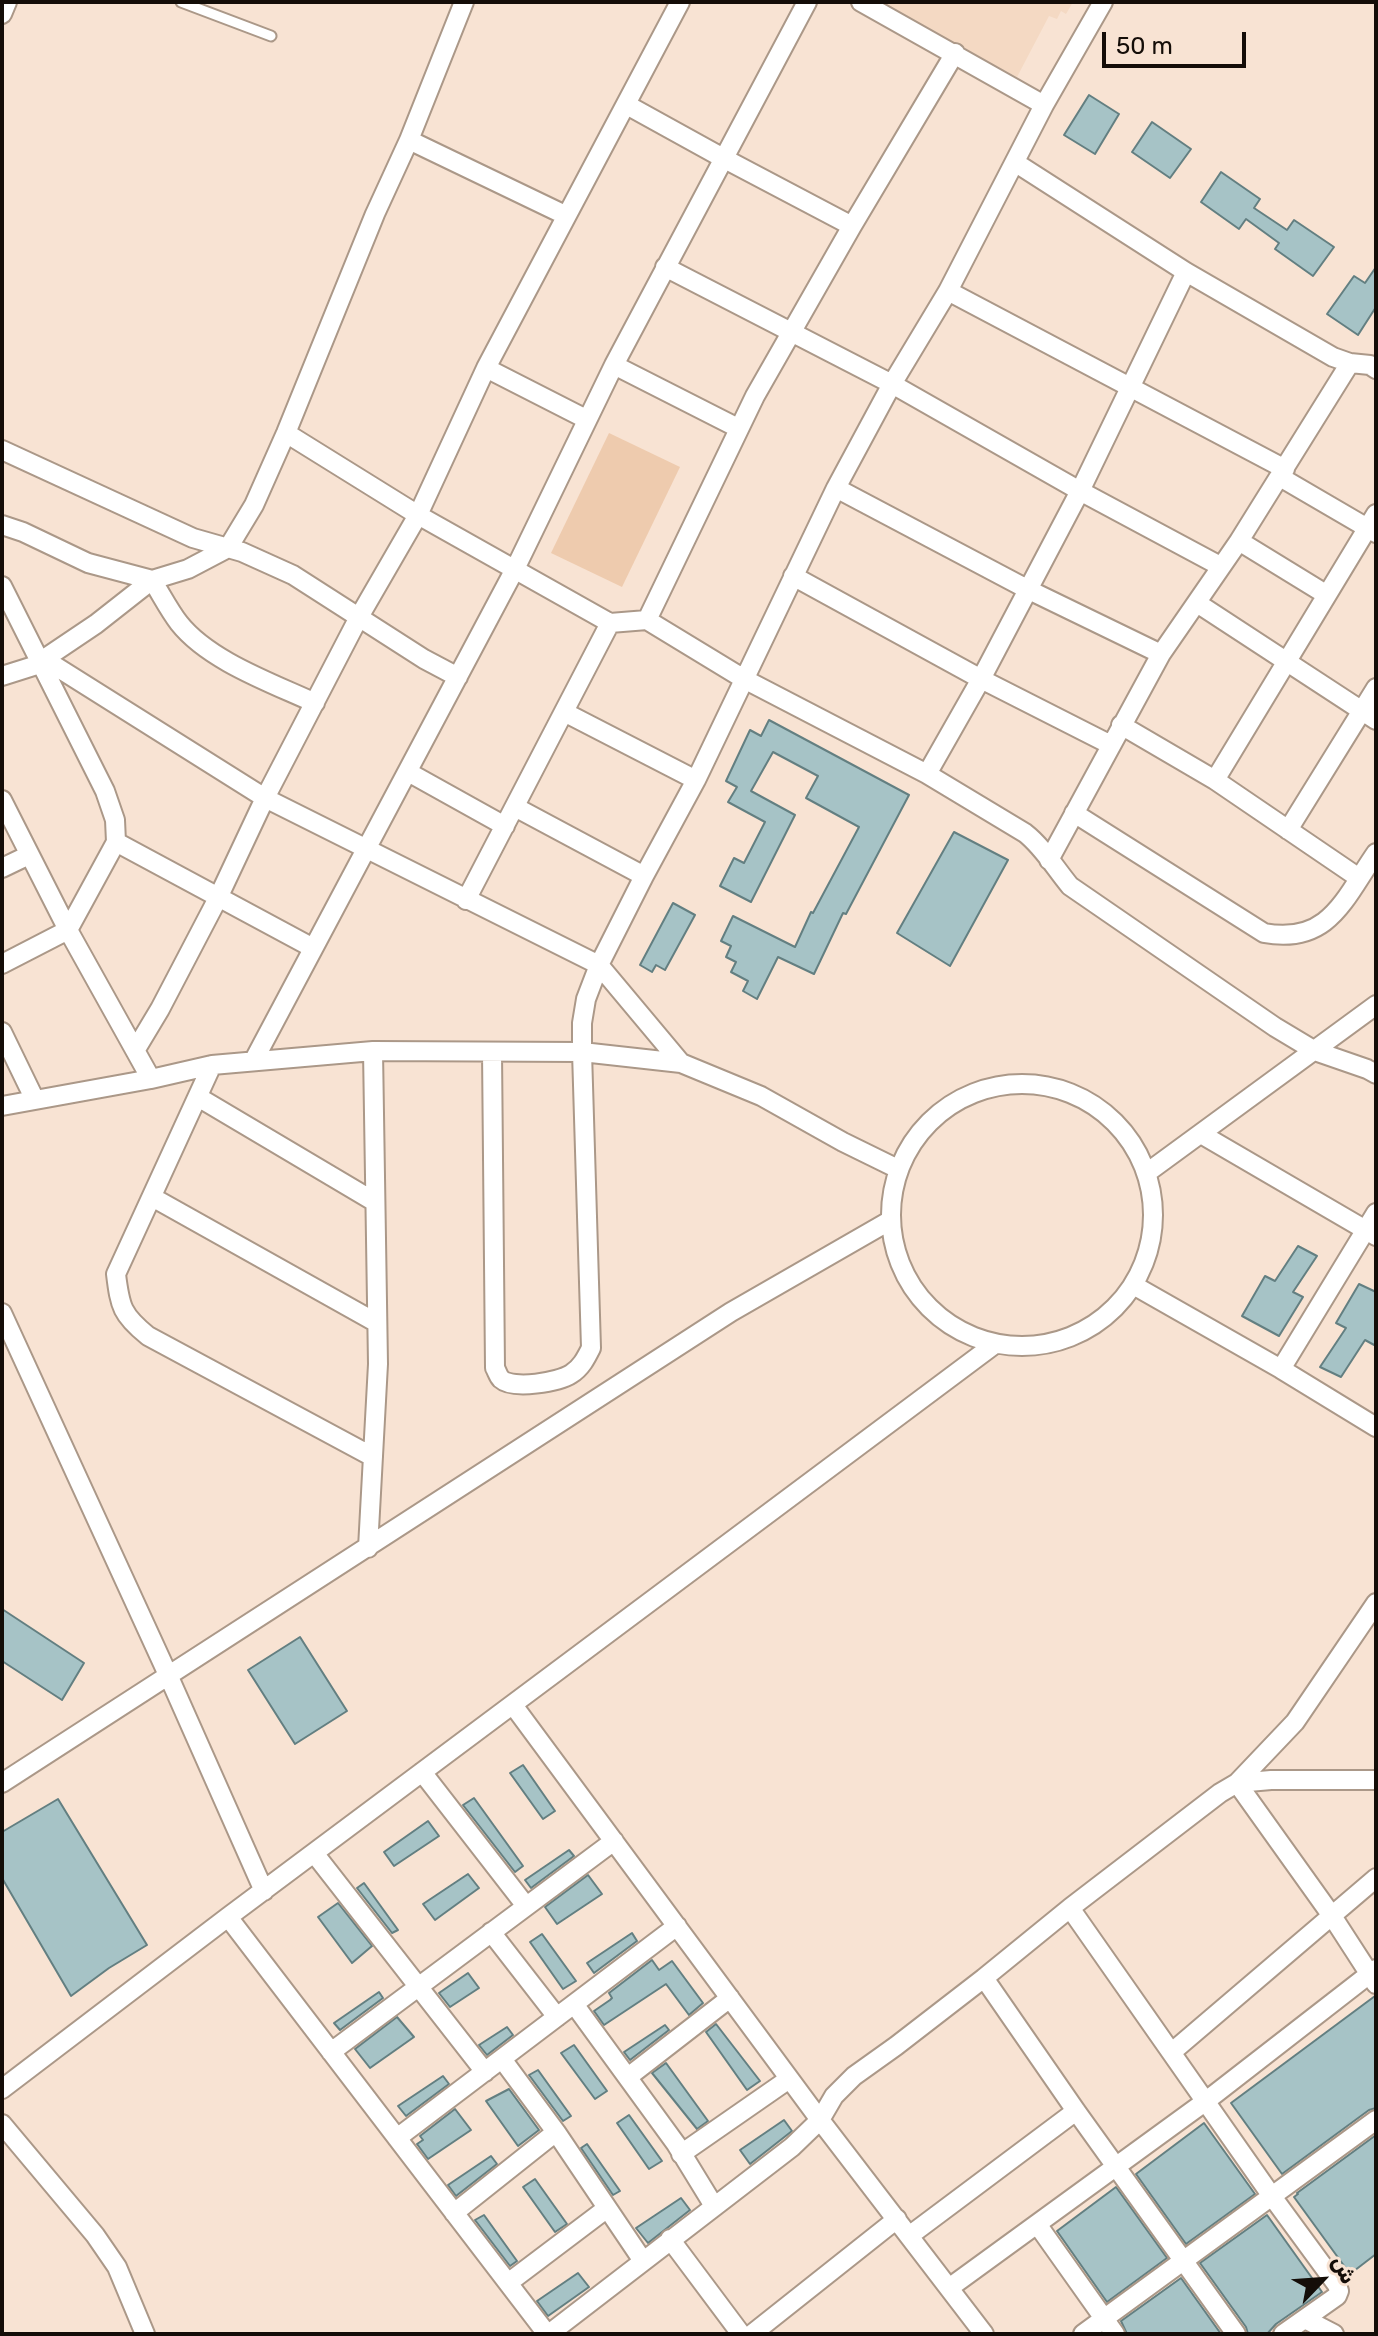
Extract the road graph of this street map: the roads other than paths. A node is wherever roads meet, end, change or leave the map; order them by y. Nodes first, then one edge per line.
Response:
1 (7, 2) edge
2 (181, 2) edge
3 (464, 2) edge
4 (680, 2) edge
5 (807, 2) edge
6 (861, 2) edge
7 (1103, 2) edge
8 (2, 14) edge
9 (271, 36) dead end
10 (955, 53) junction
11 (627, 105) junction
12 (1044, 105) junction
13 (409, 140) junction
14 (723, 158) junction
15 (1016, 163) junction
16 (565, 215) junction
17 (852, 226) junction
18 (665, 267) junction
19 (1186, 272) junction
20 (948, 291) junction
21 (791, 331) junction
22 (1350, 363) junction
23 (1374, 364) edge
24 (614, 365) junction
25 (486, 368) junction
26 (892, 384) junction
27 (1130, 386) junction
28 (586, 419) junction
29 (738, 428) junction
30 (286, 433) junction
31 (2, 450) edge
32 (1283, 473) junction
33 (836, 488) junction
34 (1080, 491) junction
35 (418, 515) junction
36 (2, 525) edge
37 (1373, 525) edge
38 (1239, 541) junction
39 (228, 548) junction
40 (1220, 566) junction
41 (515, 569) junction
42 (793, 576) junction
43 (152, 580) junction
44 (2, 586) edge
45 (1027, 589) junction
46 (1327, 595) junction
47 (1197, 603) junction
48 (359, 617) junction
49 (647, 620) junction
50 (610, 623) junction
51 (1161, 654) junction
52 (1287, 661) junction
53 (42, 662) junction
54 (2, 676) edge
55 (458, 677) junction
56 (744, 679) junction
57 (981, 679) junction
58 (1376, 688) edge
59 (315, 703) junction
60 (564, 712) junction
61 (1369, 716) edge
62 (1121, 725) junction
63 (1111, 745) junction
64 (408, 772) junction
65 (927, 774) junction
66 (696, 780) junction
67 (1215, 780) junction
68 (265, 798) junction
69 (2, 800) edge
70 (515, 807) junction
71 (1074, 813) junction
72 (505, 826) junction
73 (1288, 830) junction
74 (116, 842) junction
75 (368, 848) junction
76 (1376, 853) edge
77 (29, 855) junction
78 (1049, 860) junction
79 (2, 868) edge
80 (644, 876) junction
81 (1359, 878) junction
82 (218, 898) junction
83 (466, 900) junction
84 (68, 930) junction
85 (313, 948) junction
86 (2, 964) edge
87 (599, 965) junction
88 (1376, 1005) edge
89 (2, 1032) edge
90 (136, 1049) junction
91 (373, 1051) junction
92 (1315, 1051) junction
93 (492, 1052) junction
94 (582, 1052) junction
95 (254, 1060) junction
96 (681, 1063) junction
97 (212, 1065) junction
98 (1376, 1074) edge
99 (151, 1079) junction
100 (198, 1097) junction
101 (34, 1098) junction
102 (2, 1106) edge
103 (1201, 1134) junction
104 (898, 1169) junction
105 (1148, 1172) junction
106 (152, 1197) junction
107 (375, 1202) junction
108 (1376, 1213) edge
109 (891, 1220) junction
110 (1370, 1233) edge
111 (1135, 1286) junction
112 (2, 1313) edge
113 (377, 1323) junction
114 (995, 1344) junction
115 (1281, 1369) junction
116 (1374, 1422) edge
117 (373, 1457) junction
118 (368, 1548) junction
119 (1376, 1603) edge
120 (169, 1677) junction
121 (513, 1705) junction
122 (422, 1772) junction
123 (1376, 1780) edge
124 (2, 1783) edge
125 (1237, 1783) junction
126 (614, 1841) junction
127 (314, 1853) junction
128 (1376, 1878) edge
129 (264, 1891) junction
130 (526, 1906) junction
131 (1070, 1908) junction
132 (1332, 1916) junction
133 (228, 1917) junction
134 (677, 1926) junction
135 (491, 1932) junction
136 (1374, 1976) edge
137 (984, 1978) junction
138 (417, 1986) junction
139 (730, 1998) junction
140 (574, 2004) junction
141 (557, 2017) junction
142 (331, 2052) junction
143 (1172, 2052) junction
144 (502, 2059) junction
145 (485, 2072) junction
146 (628, 2077) junction
147 (789, 2079) junction
148 (2, 2089) edge
149 (1206, 2101) junction
150 (1076, 2111) junction
151 (820, 2120) junction
152 (1376, 2120) edge
153 (2, 2124) edge
154 (556, 2132) junction
155 (397, 2138) junction
156 (681, 2154) junction
157 (1116, 2167) junction
158 (1271, 2195) junction
159 (714, 2206) junction
160 (606, 2209) junction
161 (454, 2213) junction
162 (897, 2219) junction
163 (1037, 2224) junction
164 (909, 2236) junction
165 (670, 2239) junction
166 (1183, 2260) junction
167 (643, 2261) junction
168 (508, 2283) junction
169 (949, 2288) junction
170 (1305, 2319) junction
171 (1109, 2326) edge
172 (145, 2334) edge
173 (548, 2334) edge
174 (741, 2334) edge
175 (752, 2334) edge
176 (984, 2334) edge
177 (1083, 2334) edge
178 (1236, 2334) edge
179 (1283, 2334) edge
180 (1334, 2334) edge

1 - 8 street
2 - 9 lane
3 - 13 street
4 - 11 street
5 - 14 street
6 - 10 street
7 - 12 street
10 - 12 street
10 - 17 street
11 - 14 street
11 - 16 street
12 - 15 street
13 - 16 street
13 - 30 street
14 - 17 street
14 - 18 street
15 - 19 street
15 - 20 street
16 - 25 street
17 - 21 street
18 - 21 street
18 - 24 street
19 - 22 street
19 - 27 street
20 - 26 street
20 - 27 street
21 - 26 street
21 - 29 street
22 - 23 street
22 - 32 street
24 - 28 street
24 - 29 street
25 - 28 street
25 - 35 street
26 - 33 street
26 - 34 street
27 - 32 street
27 - 34 street
28 - 41 street
29 - 49 street
30 - 35 street
30 - 39 street
31 - 39 street
32 - 37 street
32 - 38 street
33 - 42 street
33 - 45 street
34 - 40 street
34 - 45 street
35 - 41 street
35 - 48 street
36 - 43 street
37 - 46 street
38 - 40 street
38 - 46 street
39 - 43 street
39 - 48 street
40 - 47 street
41 - 50 street
41 - 55 street
42 - 56 street
42 - 57 street
43 - 53 street
43 - 59 street
44 - 53 street
45 - 51 street
45 - 57 street
46 - 52 street
47 - 51 street
47 - 52 street
48 - 55 street
48 - 59 street
49 - 50 street
49 - 56 street
50 - 60 street
51 - 62 street
52 - 61 street
52 - 67 street
53 - 54 street
53 - 68 street
53 - 74 street
55 - 64 street
56 - 65 street
56 - 66 street
57 - 63 street
57 - 65 street
58 - 61 street
59 - 68 street
60 - 66 street
60 - 70 street
61 - 73 street
62 - 63 street
62 - 67 street
63 - 71 street
64 - 72 street
64 - 75 street
65 - 78 street
66 - 80 street
67 - 73 street
68 - 75 street
68 - 82 street
69 - 77 street
70 - 72 street
70 - 80 street
71 - 78 street
71 - 81 street
72 - 83 street
73 - 81 street
74 - 82 street
74 - 84 street
75 - 83 street
75 - 85 street
76 - 81 street
77 - 79 street
77 - 84 street
78 - 92 street
80 - 87 street
82 - 85 street
82 - 90 street
83 - 87 street
84 - 86 street
84 - 90 street
85 - 95 street
87 - 94 street
87 - 96 street
88 - 92 street
89 - 101 street
90 - 99 street
91 - 93 street
91 - 95 street
91 - 107 street
92 - 98 street
92 - 103 street
93 - 94 street
93 - 94 street
94 - 96 street
95 - 97 street
96 - 104 street
97 - 99 street
97 - 100 street
99 - 101 street
100 - 106 street
100 - 107 street
101 - 102 street
103 - 105 street
103 - 110 street
104 - 105 street
104 - 109 street
105 - 111 street
106 - 113 street
106 - 117 street
107 - 113 street
108 - 110 street
109 - 114 street
109 - 118 street
110 - 115 street
111 - 114 street
111 - 115 street
112 - 120 street
113 - 117 street
114 - 121 street
115 - 116 street
117 - 118 street
118 - 120 street
119 - 125 street
120 - 124 street
120 - 129 street
121 - 122 street
121 - 126 street
122 - 127 street
122 - 130 street
123 - 125 street
125 - 131 street
125 - 132 street
126 - 130 street
126 - 134 street
127 - 129 street
127 - 138 street
128 - 132 street
129 - 133 street
130 - 135 street
131 - 137 street
131 - 143 street
132 - 136 street
132 - 143 street
133 - 142 street
133 - 148 street
134 - 139 street
134 - 140 street
135 - 138 street
135 - 141 street
136 - 149 street
137 - 150 street
137 - 151 street
138 - 142 street
138 - 145 street
139 - 146 street
139 - 147 street
140 - 141 street
140 - 146 street
141 - 144 street
142 - 155 street
143 - 149 street
144 - 145 street
144 - 154 street
145 - 155 street
146 - 156 street
147 - 151 street
147 - 156 street
149 - 157 street
149 - 158 street
150 - 157 street
150 - 164 street
151 - 159 street
151 - 162 street
152 - 158 street
153 - 172 street
154 - 160 street
154 - 161 street
155 - 161 street
156 - 159 street
157 - 163 street
157 - 166 street
158 - 166 street
158 - 170 street
159 - 165 street
160 - 167 street
160 - 168 street
161 - 168 street
162 - 164 street
162 - 175 street
163 - 169 street
163 - 171 street
164 - 169 street
165 - 167 street
165 - 174 street
166 - 171 street
166 - 178 street
167 - 173 street
168 - 173 street
169 - 176 street
170 - 179 street
170 - 180 street
171 - 177 street

